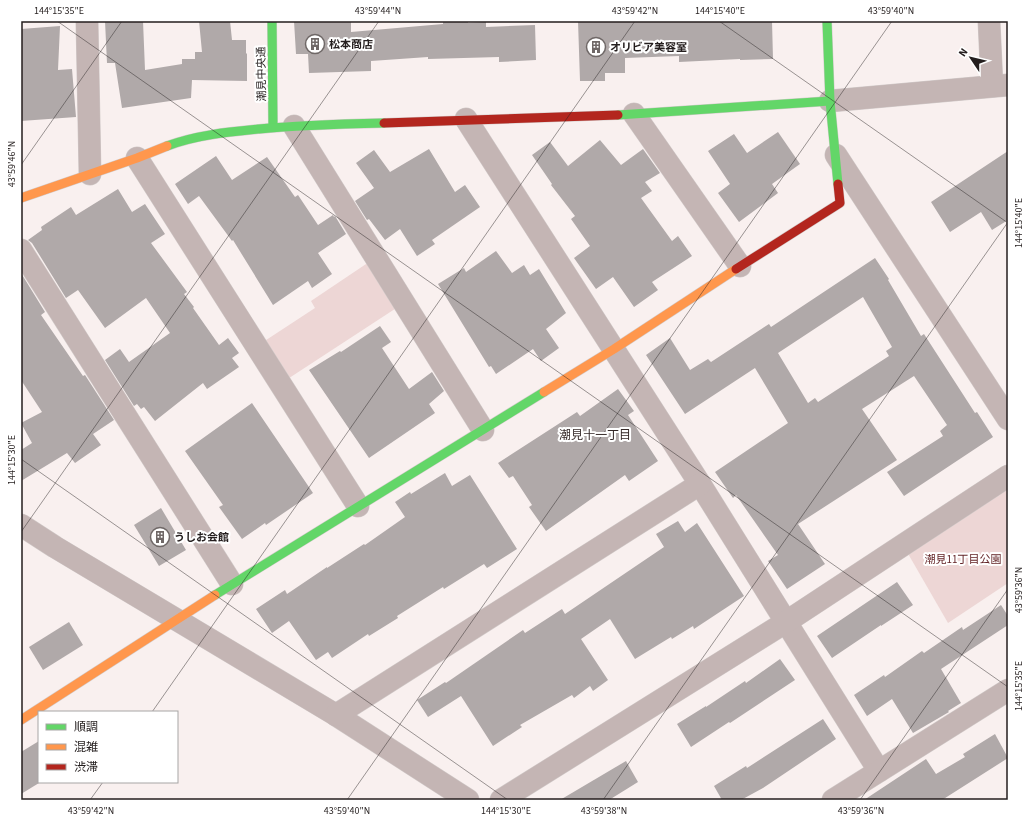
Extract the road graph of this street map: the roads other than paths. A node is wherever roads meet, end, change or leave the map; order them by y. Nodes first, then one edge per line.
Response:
1 (87, 21) edge
2 (272, 21) edge
3 (827, 21) edge
4 (989, 21) edge
5 (1000, 86) edge
6 (830, 100) junction
7 (634, 114) junction
8 (466, 119) junction
9 (284, 126) junction
10 (836, 155) junction
11 (137, 158) junction
12 (90, 174) junction
13 (21, 198) edge
14 (21, 250) edge
15 (740, 266) junction
16 (614, 349) junction
17 (1008, 419) edge
18 (483, 430) junction
19 (1008, 476) edge
20 (700, 484) junction
21 (358, 506) junction
22 (21, 525) edge
23 (232, 584) junction
24 (177, 620) junction
25 (786, 622) junction
26 (1008, 690) edge
27 (336, 715) junction
28 (21, 720) edge
29 (879, 770) junction
30 (468, 800) edge
31 (501, 800) edge
32 (833, 800) edge

1 - 12 street
2 - 9 street, 潮見中央通
3 - 6 street
4 - 5 street
5 - 6 street
6 - 7 street
6 - 10 street
7 - 8 street
7 - 15 street
8 - 9 street
8 - 16 street
9 - 11 street
9 - 18 street
10 - 15 street
10 - 17 street
11 - 12 street
11 - 21 street
12 - 13 street
14 - 23 street
15 - 16 street
16 - 18 street
16 - 20 street
18 - 21 street
19 - 25 street
20 - 25 street
20 - 27 street
21 - 23 street
22 - 24 street
23 - 24 street
24 - 27 street
24 - 28 street
25 - 29 street
25 - 31 street
26 - 29 street
27 - 30 street
29 - 32 street

